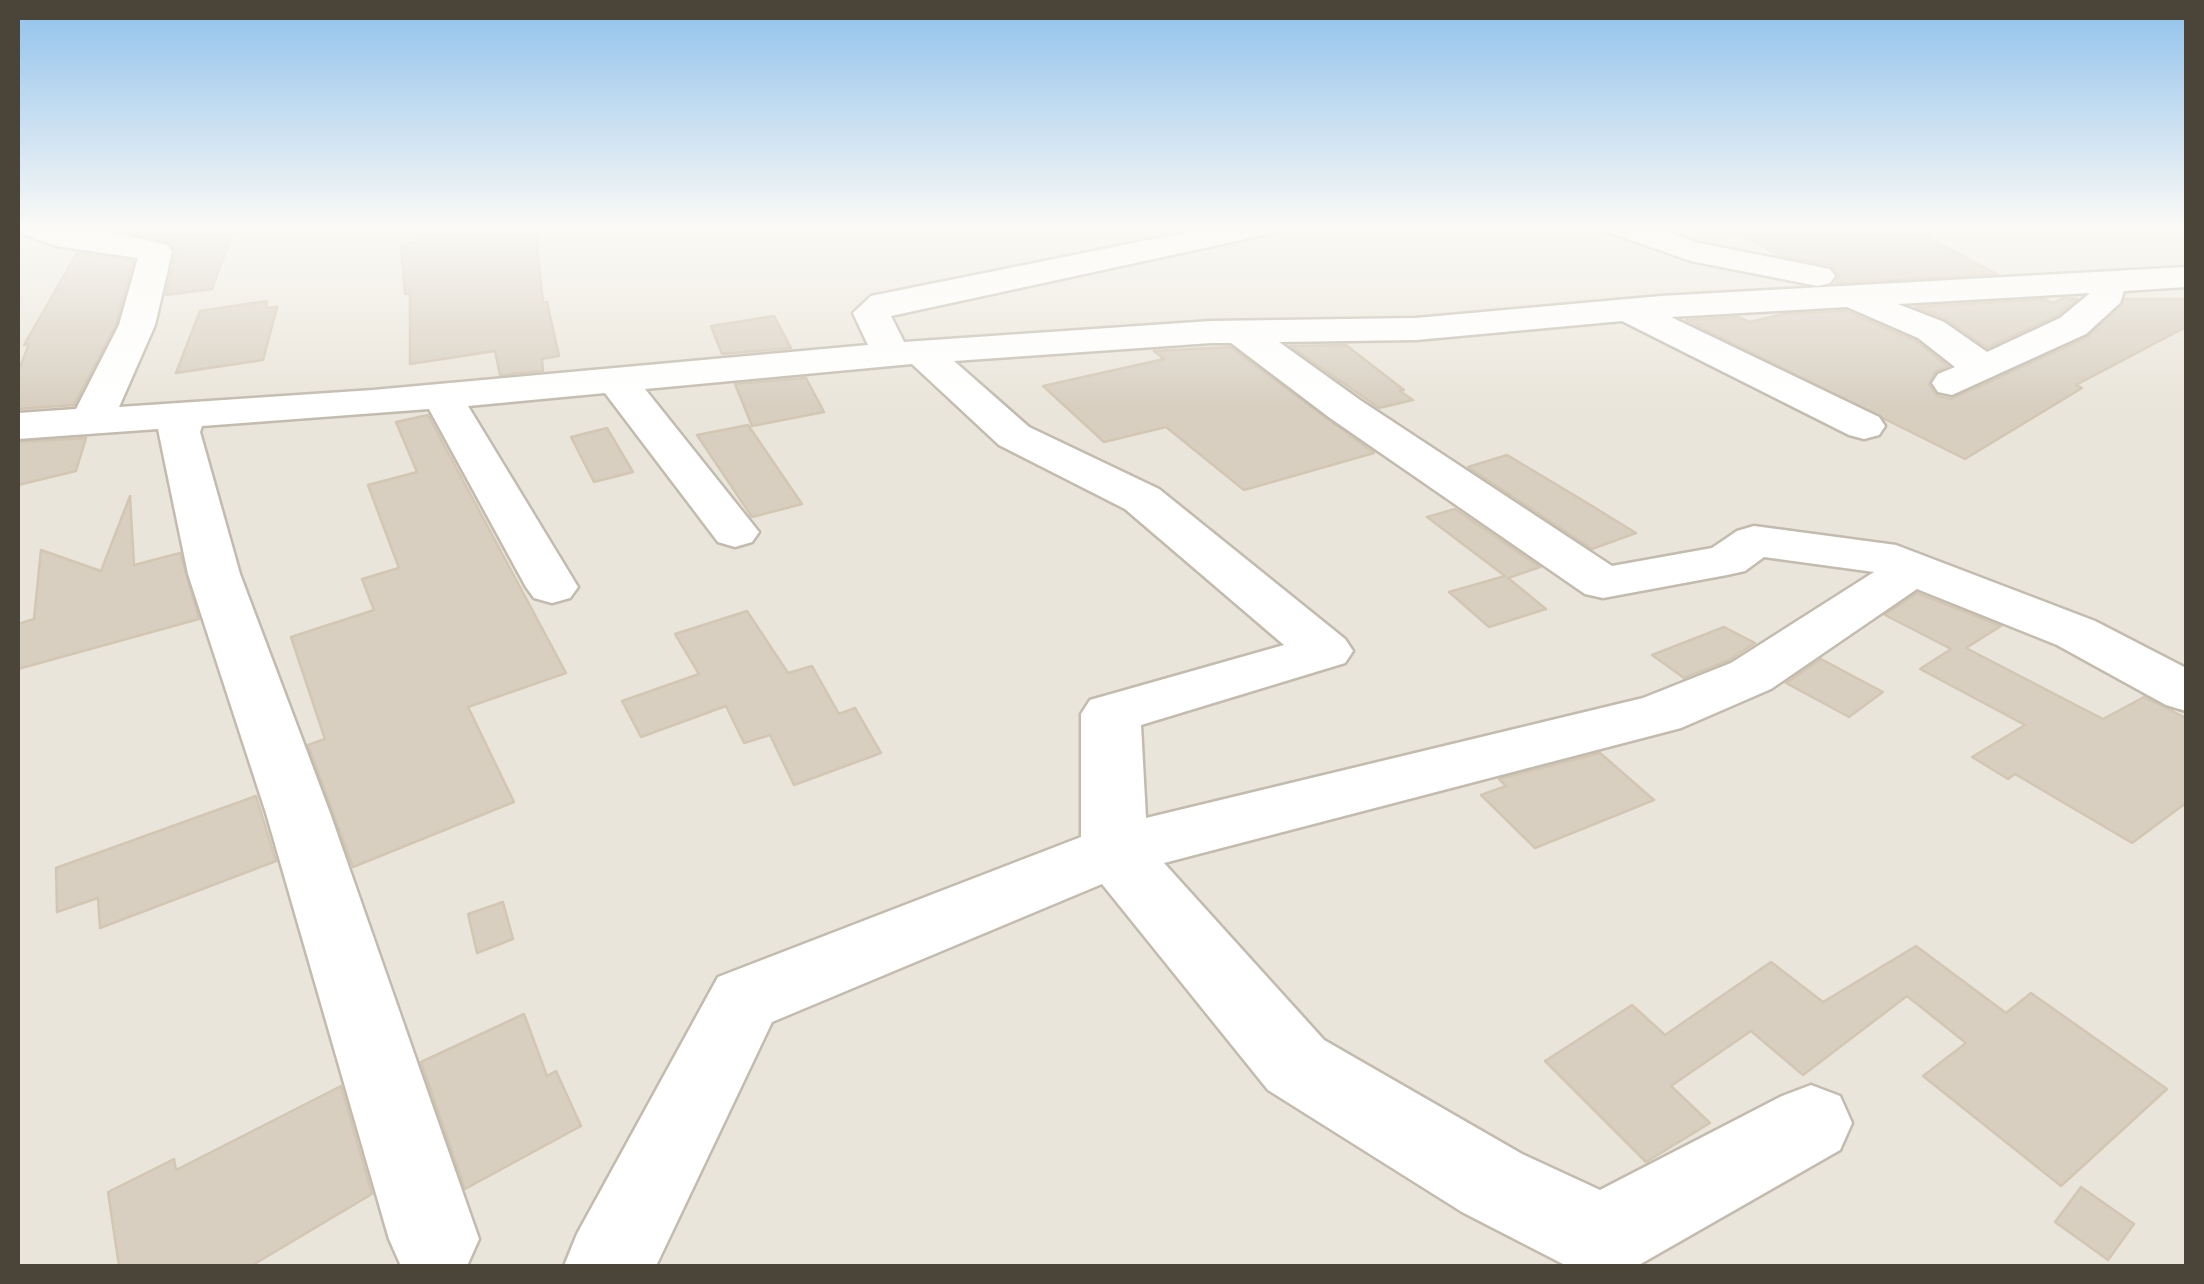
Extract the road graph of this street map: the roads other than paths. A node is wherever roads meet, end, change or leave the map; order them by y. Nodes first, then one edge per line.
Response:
1 (148, 286) edge
2 (972, 286) edge
3 (1847, 286) edge
4 (2011, 286) edge
5 (2105, 286) edge
6 (1859, 294) junction
7 (1626, 310) junction
8 (1239, 332) junction
9 (906, 352) junction
10 (1988, 365) junction
11 (617, 381) junction
12 (1952, 383) dead end
13 (442, 396) junction
14 (186, 415) junction
15 (91, 421) junction
16 (18, 426) edge
17 (1864, 426) dead end
18 (734, 532) dead end
19 (1912, 570) junction
20 (552, 586) dead end
21 (2186, 692) edge
22 (1114, 852) junction
23 (1811, 1124) dead end
24 (434, 1238) dead end
25 (609, 1266) edge

1 - 15 street
2 - 9 street
3 - 6 street
4 - 6 street
5 - 10 street
6 - 7 street
6 - 10 street
7 - 8 street
7 - 17 street
8 - 9 street
8 - 19 street
9 - 11 street
9 - 22 street
10 - 12 street
11 - 13 street
11 - 18 street
13 - 14 street
13 - 20 street
14 - 15 street
14 - 24 street
15 - 16 street
19 - 21 street
19 - 22 street
22 - 23 street
22 - 25 street

